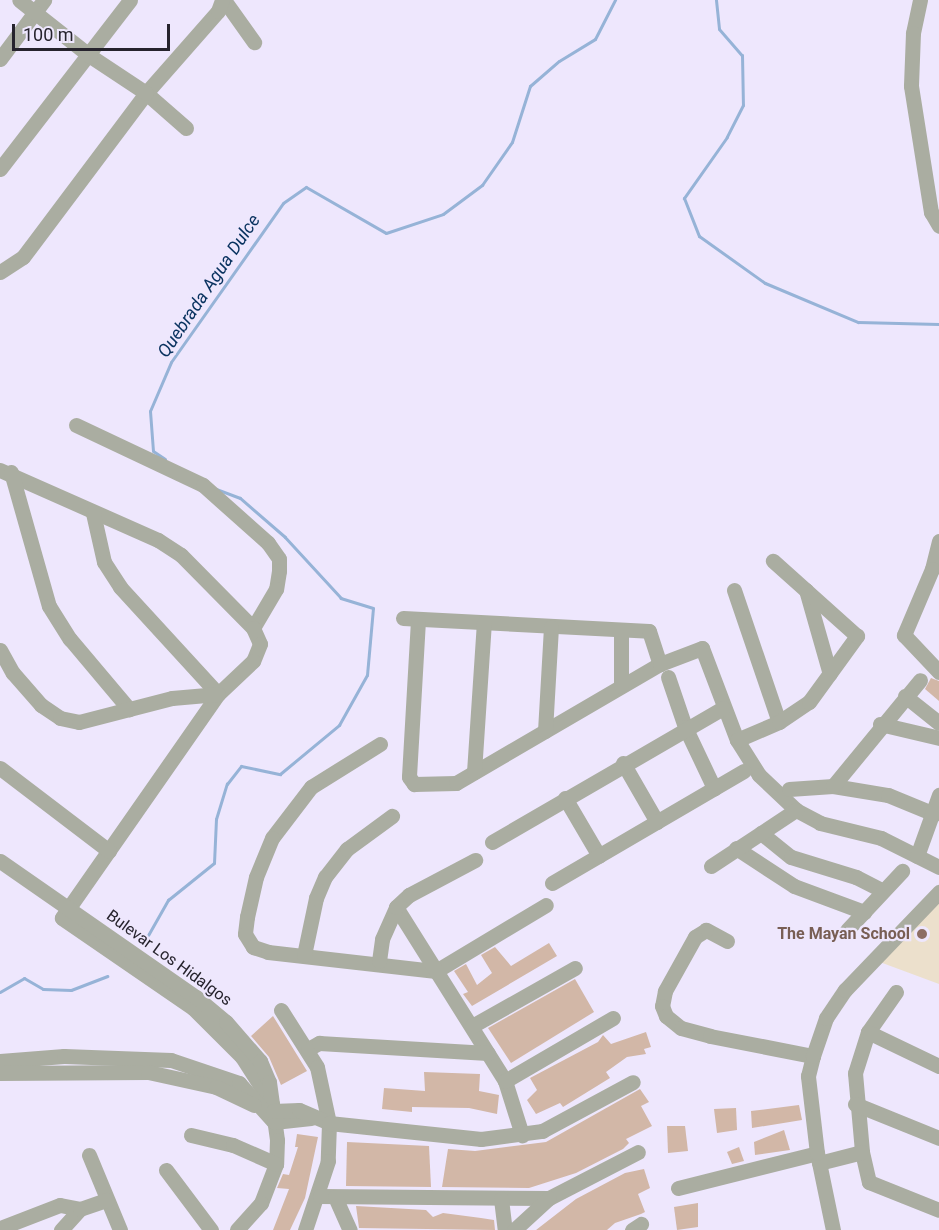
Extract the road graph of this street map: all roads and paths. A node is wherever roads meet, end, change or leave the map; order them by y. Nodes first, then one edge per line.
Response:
1 (19, 0) edge
2 (130, 0) edge
3 (223, 0) edge
4 (920, 0) edge
5 (40, 6) edge
6 (254, 42) dead end
7 (90, 56) junction
8 (0, 59) edge
9 (146, 93) junction
10 (186, 128) dead end
11 (0, 169) edge
12 (939, 226) edge
13 (0, 272) edge
14 (76, 425) dead end
15 (6, 471) edge
16 (93, 513) junction
17 (939, 542) edge
18 (773, 561) dead end
19 (734, 590) dead end
20 (806, 590) junction
21 (484, 623) junction
22 (551, 627) junction
23 (253, 628) junction
24 (621, 631) junction
25 (0, 650) edge
26 (660, 664) junction
27 (939, 672) edge
28 (830, 674) junction
29 (668, 677) dead end
30 (920, 680) dead end
31 (621, 687) junction
32 (218, 694) junction
33 (905, 696) junction
34 (723, 708) junction
35 (129, 709) junction
36 (779, 722) junction
37 (939, 723) edge
38 (880, 724) junction
39 (685, 727) junction
40 (545, 730) junction
41 (939, 738) edge
42 (737, 740) junction
43 (380, 744) dead end
44 (623, 763) junction
45 (0, 768) edge
46 (744, 771) dead end
47 (474, 772) junction
48 (833, 786) junction
49 (714, 788) junction
50 (789, 789) dead end
51 (939, 795) edge
52 (565, 798) junction
53 (796, 810) junction
54 (934, 814) junction
55 (392, 816) dead end
56 (657, 822) junction
57 (760, 833) junction
58 (492, 842) dead end
59 (736, 848) junction
60 (109, 851) junction
61 (599, 856) junction
62 (917, 856) junction
63 (475, 860) dead end
64 (0, 861) edge
65 (711, 866) dead end
66 (939, 867) edge
67 (902, 871) dead end
68 (552, 883) dead end
69 (883, 891) junction
70 (938, 897) edge
71 (546, 905) dead end
72 (396, 907) junction
73 (864, 912) junction
74 (65, 913) junction
75 (847, 930) dead end
76 (728, 940) dead end
77 (304, 954) junction
78 (379, 961) junction
79 (575, 968) dead end
80 (436, 971) junction
81 (896, 992) dead end
82 (281, 1010) dead end
83 (613, 1018) dead end
84 (472, 1026) junction
85 (868, 1032) junction
86 (308, 1048) junction
87 (488, 1053) junction
88 (813, 1056) junction
89 (0, 1061) edge
90 (939, 1066) edge
91 (0, 1073) edge
92 (505, 1082) junction
93 (633, 1082) dead end
94 (254, 1087) junction
95 (855, 1104) junction
96 (270, 1112) junction
97 (330, 1123) junction
98 (191, 1135) dead end
99 (522, 1135) junction
100 (939, 1138) edge
101 (638, 1152) dead end
102 (862, 1152) junction
103 (88, 1155) dead end
104 (818, 1158) junction
105 (276, 1164) junction
106 (166, 1170) dead end
107 (678, 1188) dead end
108 (327, 1197) junction
109 (549, 1198) junction
110 (501, 1199) junction
111 (106, 1200) junction
112 (80, 1209) junction
113 (939, 1210) edge
114 (0, 1228) edge
115 (61, 1230) edge
116 (120, 1230) edge
117 (211, 1230) edge
118 (237, 1230) edge
119 (305, 1230) edge
120 (350, 1230) edge
121 (505, 1230) edge
122 (514, 1230) edge
123 (833, 1230) edge

1 - 5 street
2 - 7 street
3 - 6 street
3 - 9 street
4 - 12 street
5 - 7 street
5 - 8 street
7 - 9 street
7 - 11 street
9 - 10 street
9 - 13 street
14 - 23 street
15 - 16 street
15 - 35 street
16 - 23 street
16 - 32 street
17 - 27 street
18 - 20 street
19 - 36 street
20 - 28 street
20 - 28 street
21 - 22 street
21 - 47 street
21 - 47 street
22 - 24 street
22 - 40 street
23 - 32 street
24 - 26 street
24 - 31 street
25 - 35 street
26 - 31 street
26 - 34 street
28 - 36 street
29 - 39 street
30 - 33 street
31 - 40 street
32 - 35 street
32 - 60 street
33 - 37 street
33 - 38 street
34 - 39 street
34 - 42 street
36 - 42 street
38 - 41 street
38 - 48 street
39 - 44 street
39 - 49 street
40 - 47 street
42 - 53 street
43 - 77 street
44 - 52 street
44 - 56 street
45 - 60 street
46 - 49 street
48 - 50 street
48 - 54 street
49 - 56 street
51 - 54 street
52 - 58 street
52 - 61 street
53 - 57 street
53 - 62 street
54 - 62 street
55 - 77 street
56 - 61 street
57 - 59 street
57 - 69 street
59 - 65 street
59 - 73 street
60 - 74 street
61 - 68 street
62 - 66 street
63 - 72 street
64 - 74 street
67 - 69 street
69 - 73 street
70 - 88 street
71 - 80 street
72 - 78 street
72 - 80 street
73 - 75 street
74 - 94 street, Bulevar Los Hidalgos
74 - 96 street, Bulevar Los Hidalgos
76 - 88 street
77 - 78 street
78 - 80 street
79 - 84 street
80 - 84 street
81 - 85 street
82 - 86 street
83 - 92 street
84 - 87 street
85 - 90 street
85 - 95 street
86 - 87 street
86 - 97 street
87 - 92 street
88 - 104 street
89 - 94 street
91 - 96 street
92 - 99 street
93 - 99 street
94 - 96 street
95 - 100 street
95 - 102 street
96 - 97 street
96 - 105 street, Bulevar Los Hidalgos
97 - 99 street
97 - 108 street
98 - 105 street
101 - 109 street
102 - 104 street
102 - 113 street
103 - 111 street
104 - 107 street
104 - 123 street
105 - 118 street, Bulevar Los Hidalgos
106 - 117 street
108 - 110 street
108 - 119 street
108 - 120 street
109 - 110 street
109 - 122 street
110 - 121 street
111 - 112 street
111 - 116 street
112 - 114 street
112 - 115 street

